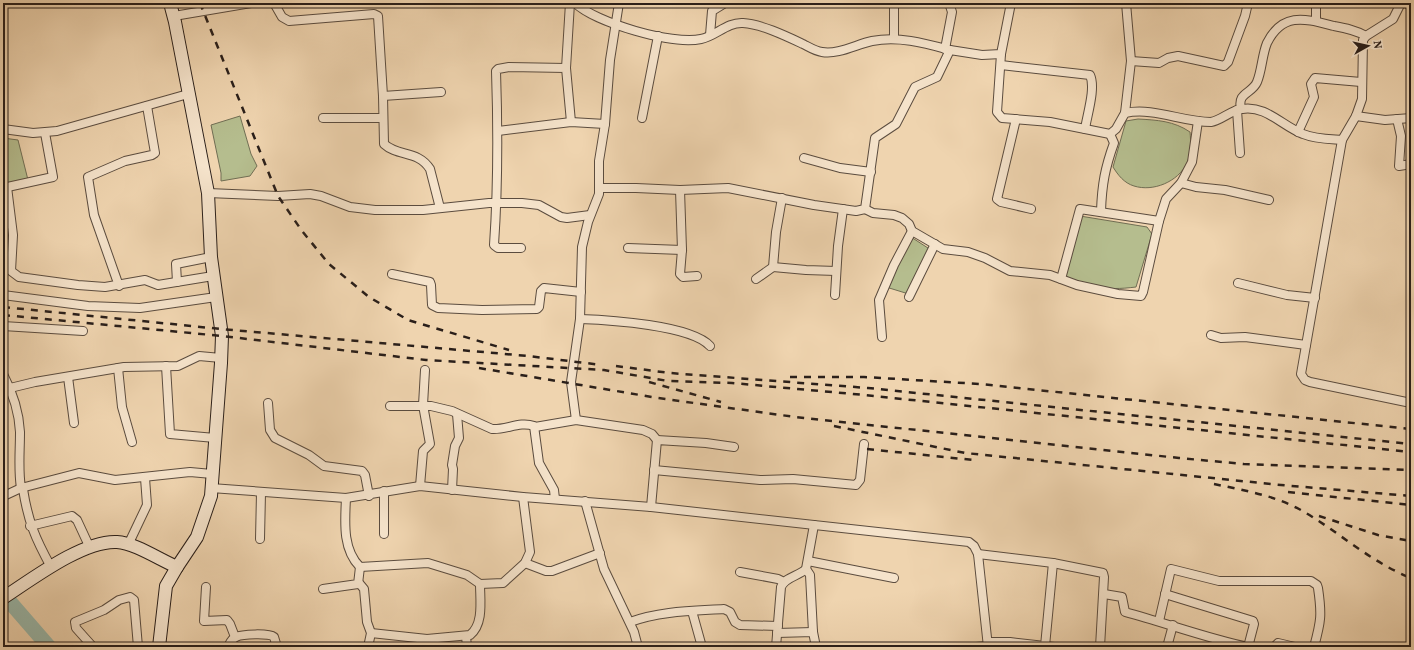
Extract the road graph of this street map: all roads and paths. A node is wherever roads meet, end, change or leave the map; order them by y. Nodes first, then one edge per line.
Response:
1 (170, 3) edge
2 (251, 3) edge
3 (274, 3) edge
4 (570, 3) edge
5 (575, 3) edge
6 (619, 3) edge
7 (725, 3) edge
8 (894, 3) edge
9 (949, 3) edge
10 (1011, 3) edge
11 (1126, 3) edge
12 (1248, 3) edge
13 (1316, 3) edge
14 (1403, 3) edge
15 (1411, 5) edge
16 (174, 16) junction
17 (1316, 21) junction
18 (615, 24) junction
19 (710, 35) junction
20 (658, 36) junction
21 (1366, 36) junction
22 (894, 39) junction
23 (947, 50) junction
24 (1001, 54) junction
25 (1131, 61) junction
26 (1001, 65) junction
27 (566, 68) junction
28 (1361, 82) junction
29 (441, 92) dead end
30 (188, 94) junction
31 (384, 96) junction
32 (147, 106) junction
33 (1239, 109) junction
34 (1125, 113) junction
35 (1356, 116) junction
36 (324, 118) dead end
37 (383, 118) junction
38 (642, 118) dead end
39 (1411, 118) edge
40 (1016, 119) junction
41 (1398, 119) junction
42 (1198, 121) junction
43 (570, 122) junction
44 (605, 124) junction
45 (3, 129) edge
46 (1085, 129) junction
47 (498, 131) junction
48 (1298, 132) junction
49 (45, 133) junction
50 (1110, 134) junction
51 (1342, 140) junction
52 (1240, 153) dead end
53 (804, 158) dead end
54 (1411, 164) edge
55 (871, 172) junction
56 (1181, 183) junction
57 (5, 187) edge
58 (600, 188) junction
59 (680, 190) junction
60 (208, 193) junction
61 (782, 198) junction
62 (1269, 200) dead end
63 (497, 202) junction
64 (440, 208) junction
65 (843, 209) junction
66 (865, 209) junction
67 (1031, 209) dead end
68 (1102, 211) junction
69 (590, 215) junction
70 (1159, 221) junction
71 (912, 231) junction
72 (935, 244) junction
73 (521, 248) dead end
74 (628, 248) dead end
75 (682, 250) junction
76 (211, 257) junction
77 (773, 267) junction
78 (836, 271) junction
79 (392, 274) dead end
80 (213, 276) junction
81 (697, 276) dead end
82 (756, 279) dead end
83 (1061, 280) junction
84 (177, 282) junction
85 (1238, 283) dead end
86 (119, 286) junction
87 (581, 292) junction
88 (3, 295) edge
89 (835, 295) dead end
90 (216, 297) junction
91 (909, 297) dead end
92 (1315, 298) junction
93 (580, 318) junction
94 (3, 326) edge
95 (83, 331) dead end
96 (1211, 335) dead end
97 (882, 337) dead end
98 (1306, 345) junction
99 (710, 346) dead end
100 (222, 358) junction
101 (166, 366) junction
102 (118, 368) junction
103 (425, 370) dead end
104 (3, 374) edge
105 (68, 377) junction
106 (10, 388) junction
107 (268, 403) dead end
108 (1411, 403) edge
109 (423, 405) junction
110 (390, 406) dead end
111 (457, 414) junction
112 (576, 420) junction
113 (74, 423) dead end
114 (535, 427) junction
115 (215, 438) junction
116 (657, 440) junction
117 (132, 442) dead end
118 (864, 444) dead end
119 (734, 448) dead end
120 (654, 470) junction
121 (212, 474) junction
122 (145, 478) junction
123 (420, 486) junction
124 (22, 488) junction
125 (211, 488) junction
126 (452, 490) junction
127 (384, 491) junction
128 (261, 493) junction
129 (3, 494) edge
130 (368, 496) junction
131 (523, 497) junction
132 (346, 498) junction
133 (555, 499) junction
134 (585, 501) junction
135 (651, 507) junction
136 (814, 525) junction
137 (30, 526) junction
138 (384, 534) dead end
139 (260, 539) dead end
140 (128, 545) junction
141 (90, 548) junction
142 (600, 553) junction
143 (978, 554) junction
144 (525, 563) junction
145 (1053, 563) junction
146 (807, 565) junction
147 (51, 567) junction
148 (177, 567) junction
149 (360, 567) junction
150 (740, 572) dead end
151 (894, 578) dead end
152 (784, 582) junction
153 (359, 583) junction
154 (480, 584) junction
155 (206, 587) dead end
156 (323, 588) dead end
157 (1104, 594) junction
158 (1166, 594) junction
159 (3, 598) edge
160 (692, 611) junction
161 (1159, 621) junction
162 (630, 622) junction
163 (1173, 625) junction
164 (777, 630) junction
165 (814, 632) junction
166 (371, 633) junction
167 (466, 636) junction
168 (235, 637) junction
169 (988, 645) edge
170 (1045, 646) edge
171 (93, 647) edge
172 (138, 647) edge
173 (159, 647) edge
174 (228, 647) edge
175 (277, 647) edge
176 (368, 647) edge
177 (467, 647) edge
178 (638, 647) edge
179 (702, 647) edge
180 (776, 647) edge
181 (816, 647) edge
182 (976, 647) edge
183 (1054, 647) edge
184 (1100, 647) edge
185 (1167, 647) edge
186 (1274, 647) edge
187 (1295, 647) edge
188 (1314, 647) edge

1 - 16 main road
2 - 16 street
3 - 31 street
4 - 27 street
5 - 18 street
6 - 18 street
7 - 19 street
8 - 22 street
9 - 23 street
10 - 24 street
11 - 25 street
12 - 25 street
13 - 17 street
14 - 15 street
14 - 21 street
16 - 30 main road
17 - 21 street
17 - 33 street
18 - 20 street
18 - 44 street
19 - 20 street
19 - 22 street
20 - 38 street
21 - 28 street
22 - 23 street
23 - 24 street
23 - 55 street
24 - 26 street
25 - 34 street
26 - 40 street
26 - 46 street
27 - 43 street
27 - 47 street
28 - 35 street
28 - 48 street
29 - 31 street
30 - 32 street
30 - 60 main road
31 - 37 street
32 - 49 street
32 - 86 street
33 - 42 street
33 - 48 street
33 - 52 street
34 - 42 street
34 - 50 street
35 - 41 street
35 - 51 street
36 - 37 street
37 - 64 street
39 - 41 street
40 - 46 street
40 - 67 street
41 - 54 street
42 - 56 street
43 - 44 street
43 - 47 street
44 - 58 street
45 - 49 street
46 - 50 street
47 - 63 street
48 - 51 street
49 - 57 street
50 - 68 street
51 - 92 street
53 - 55 street
55 - 66 street
56 - 62 street
56 - 70 street
57 - 86 street
58 - 59 street
58 - 69 street
59 - 61 street
59 - 75 street
60 - 64 street
60 - 76 main road
61 - 65 street
61 - 77 street
63 - 64 street
63 - 69 street
63 - 73 street
65 - 66 street
65 - 78 street
66 - 71 street
68 - 70 street
68 - 83 street
69 - 87 street
70 - 83 street
71 - 72 street
71 - 97 street
72 - 83 street
72 - 91 street
74 - 75 street
75 - 81 street
76 - 80 main road
76 - 84 street
77 - 78 street
77 - 82 street
78 - 89 street
79 - 87 street
80 - 84 street
80 - 90 main road
84 - 86 street
85 - 92 street
87 - 93 street
88 - 90 street
90 - 100 main road
92 - 98 street
93 - 99 street
93 - 112 street
94 - 95 street
96 - 98 street
98 - 108 street
100 - 101 street
100 - 115 main road
101 - 102 street
101 - 115 street
102 - 105 street
102 - 117 street
103 - 109 street
104 - 106 street
105 - 106 street
105 - 113 street
106 - 124 street
107 - 130 street
109 - 110 street
109 - 111 street
109 - 123 street
111 - 114 street
111 - 126 street
112 - 114 street
112 - 116 street
114 - 133 street
115 - 121 main road
116 - 119 street
116 - 120 street
118 - 120 street
120 - 135 street
121 - 122 street
121 - 125 main road
122 - 124 street
122 - 140 street
123 - 126 street
123 - 127 street
124 - 129 street
124 - 137 street
125 - 128 street
125 - 148 main road
126 - 131 street
127 - 130 street
127 - 138 street
128 - 132 street
128 - 139 street
130 - 132 street
131 - 133 street
131 - 144 street
132 - 149 street
133 - 134 street
134 - 135 street
134 - 142 street
135 - 136 street
136 - 143 street
136 - 146 street
137 - 141 street
137 - 147 street
140 - 141 main road
140 - 148 main road
141 - 147 main road
142 - 144 street
142 - 162 street
143 - 145 street
143 - 169 street
144 - 154 street
145 - 157 street
145 - 170 street
146 - 151 street
146 - 152 street
146 - 165 street
147 - 159 main road
148 - 173 main road
149 - 153 street
149 - 154 street
150 - 152 street
152 - 164 street
153 - 156 street
153 - 166 street
154 - 167 street
155 - 168 street
157 - 161 street
157 - 184 street
158 - 161 street
158 - 163 street
158 - 188 street
160 - 162 street
160 - 164 street
160 - 179 street
161 - 163 street
162 - 178 street
163 - 185 street
164 - 165 street
164 - 180 street
165 - 181 street
166 - 167 street
166 - 176 street
167 - 177 street
168 - 174 street
168 - 175 street
169 - 170 street
169 - 182 street
170 - 183 street
171 - 172 street
186 - 187 street

